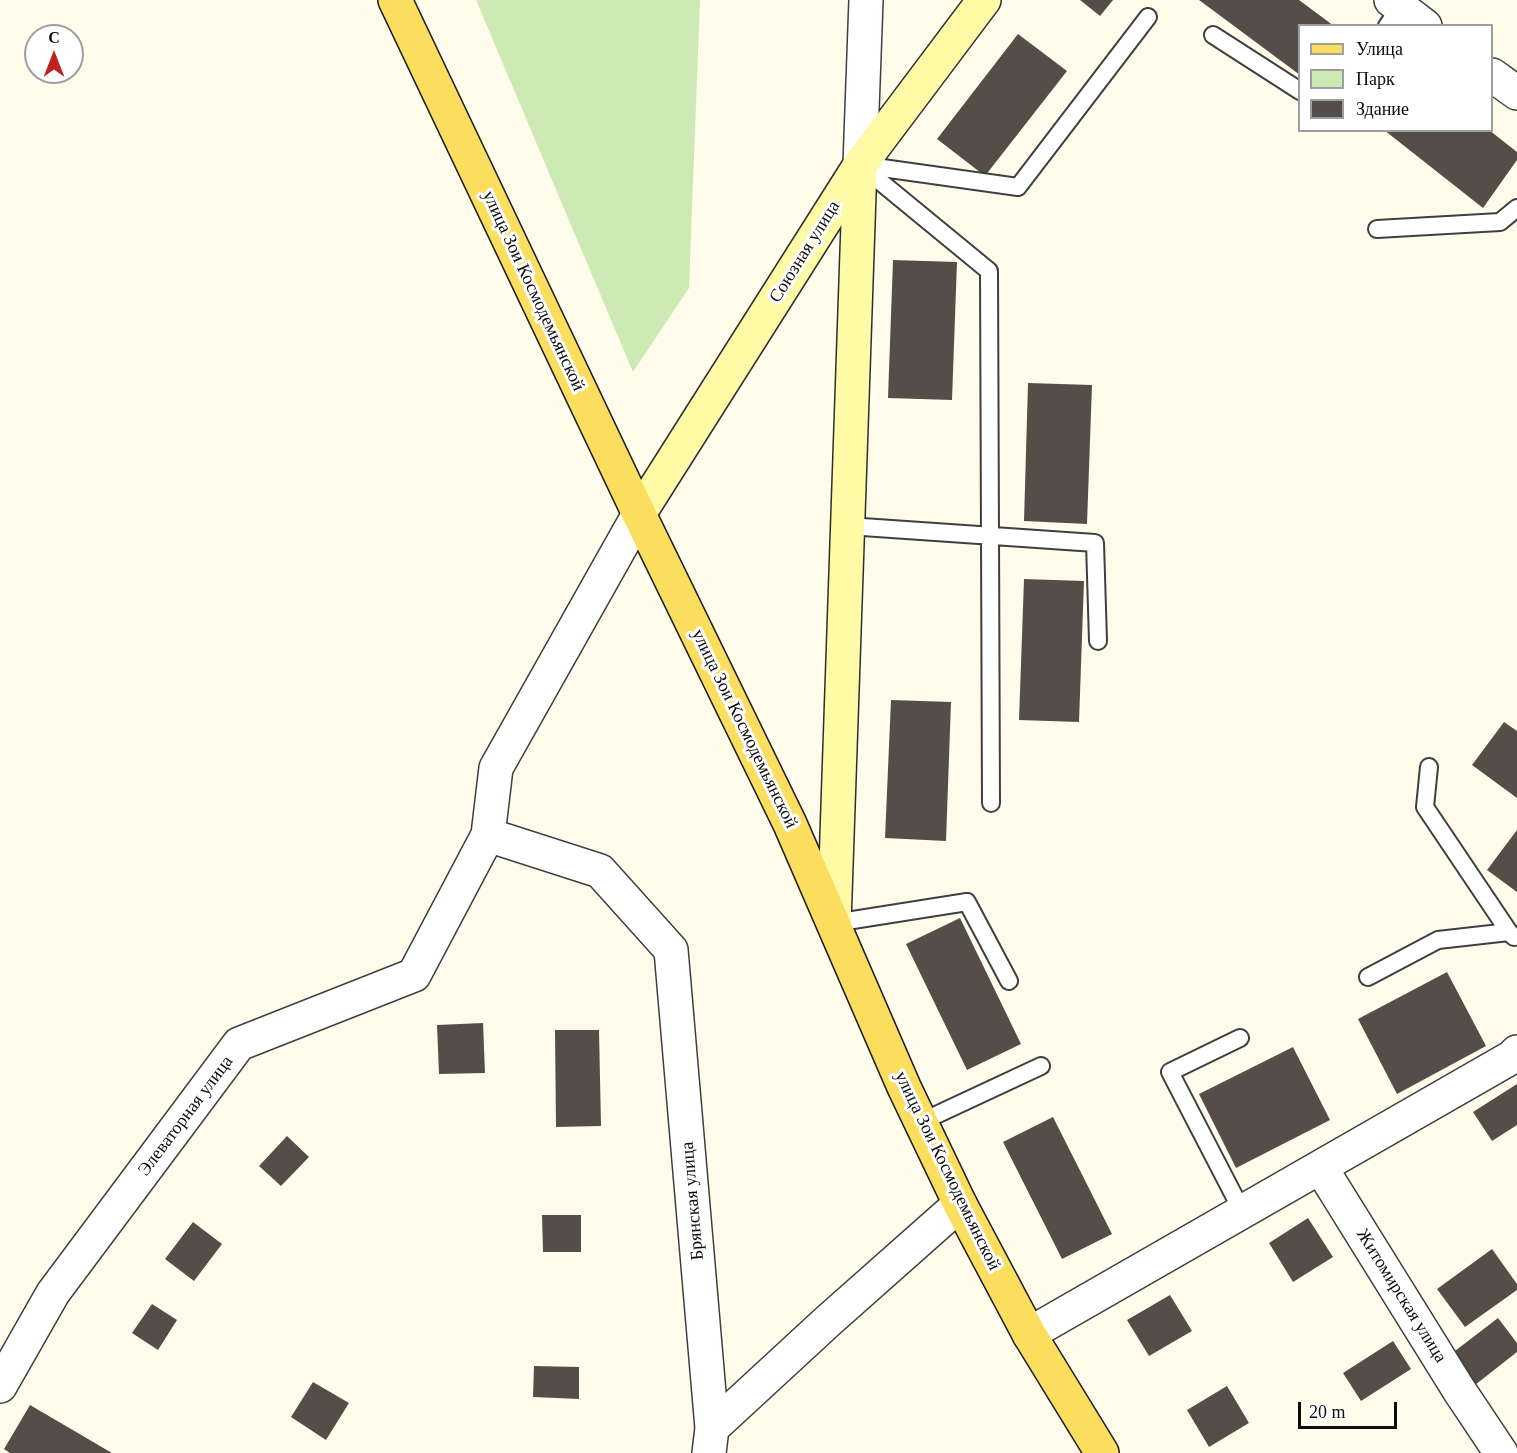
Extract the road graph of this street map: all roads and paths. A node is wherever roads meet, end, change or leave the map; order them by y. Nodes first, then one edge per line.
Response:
1 (395, 0) edge
2 (866, 0) edge
3 (984, 0) edge
4 (1148, 17) dead end
5 (1213, 35) dead end
6 (1493, 76) edge
7 (1298, 90) edge
8 (1517, 93) edge
9 (860, 165) junction
10 (1517, 208) edge
11 (1377, 230) dead end
12 (639, 514) junction
13 (848, 526) junction
14 (990, 536) junction
15 (1098, 641) dead end
16 (1429, 766) dead end
17 (991, 803) dead end
18 (488, 835) junction
19 (834, 923) junction
20 (1513, 936) edge
21 (1368, 977) dead end
22 (1009, 981) dead end
23 (1240, 1038) dead end
24 (1517, 1052) edge
25 (1041, 1066) dead end
26 (921, 1122) junction
27 (1321, 1168) junction
28 (960, 1204) junction
29 (1243, 1213) junction
30 (1029, 1334) junction
31 (0, 1386) edge
32 (711, 1441) edge
33 (1102, 1453) edge
34 (1502, 1453) edge

1 - 12 main road, улица Зои Космодемьянской
2 - 9 street
3 - 9 street, Союзная улица
4 - 9 lane
5 - 7 lane
6 - 8 street
9 - 12 street, Союзная улица
9 - 13 street
9 - 14 lane
10 - 11 lane
12 - 18 street
12 - 19 main road, улица Зои Космодемьянской
13 - 14 lane
13 - 19 street
14 - 15 lane
14 - 17 lane
16 - 20 lane
18 - 31 street, Элеваторная улица
18 - 32 street, Брянская улица
19 - 22 lane
19 - 26 main road, улица Зои Космодемьянской
20 - 21 lane
23 - 29 lane
24 - 27 street
25 - 26 lane
26 - 28 main road, улица Зои Космодемьянской
27 - 29 street
27 - 34 street, Житомирская улица
28 - 30 main road, улица Зои Космодемьянской
28 - 32 street
29 - 30 street
30 - 33 main road, улица Зои Космодемьянской

